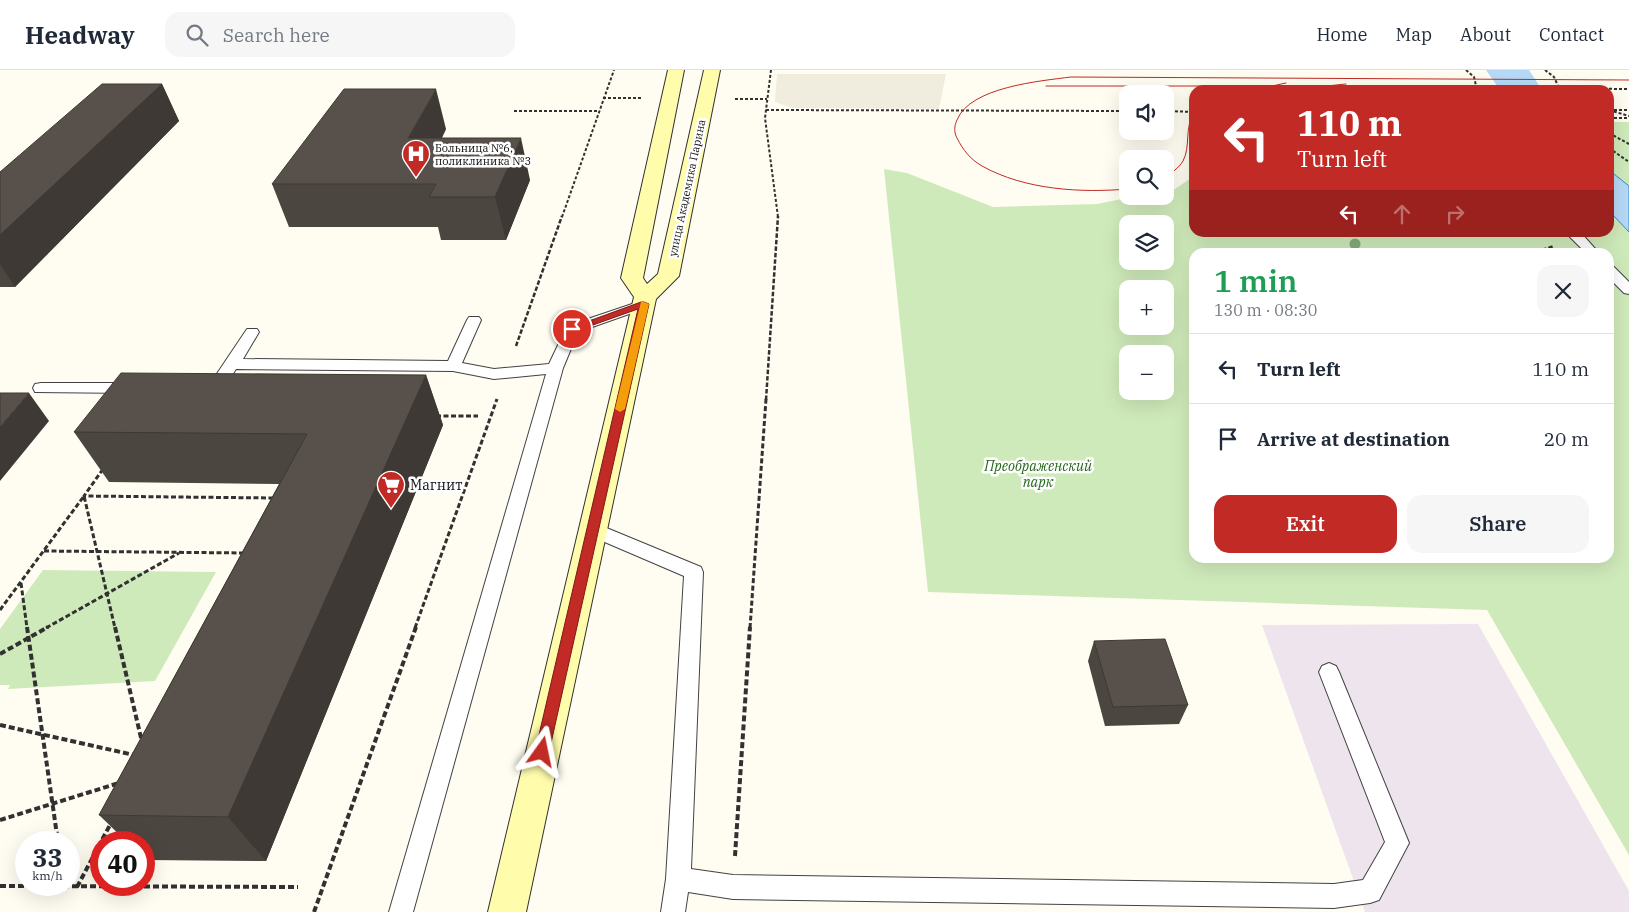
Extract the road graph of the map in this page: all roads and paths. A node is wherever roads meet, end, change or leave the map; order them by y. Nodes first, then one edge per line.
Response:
1 (614, 70) edge
2 (676, 70) edge
3 (712, 70) edge
4 (770, 70) edge
5 (1466, 70) edge
6 (1545, 70) edge
7 (1476, 85) edge
8 (1558, 85) edge
9 (1614, 88) edge
10 (1629, 88) edge
11 (766, 110) junction
12 (1614, 110) edge
13 (1629, 110) edge
14 (514, 111) dead end
15 (599, 111) junction
16 (1119, 111) edge
17 (1174, 111) edge
18 (1189, 112) edge
19 (1614, 112) edge
20 (1629, 117) edge
21 (1614, 118) edge
22 (1614, 136) edge
23 (1629, 144) edge
24 (1614, 152) edge
25 (1629, 162) edge
26 (1577, 237) dead end
27 (1588, 248) edge
28 (1614, 275) edge
29 (1629, 290) edge
30 (645, 301) junction
31 (474, 320) dead end
32 (252, 332) dead end
33 (232, 364) junction
34 (453, 366) junction
35 (555, 368) junction
36 (506, 374) junction
37 (41, 388) dead end
38 (147, 388) edge
39 (196, 389) edge
40 (429, 416) dead end
41 (478, 416) dead end
42 (106, 466) edge
43 (84, 496) junction
44 (275, 498) edge
45 (592, 529) junction
46 (43, 551) junction
47 (97, 552) junction
48 (179, 553) junction
49 (246, 553) edge
50 (21, 582) junction
51 (107, 594) junction
52 (0, 610) edge
53 (28, 638) junction
54 (0, 654) edge
55 (1329, 672) dead end
56 (0, 726) edge
57 (42, 735) junction
58 (143, 748) edge
59 (136, 756) edge
60 (126, 780) edge
61 (52, 803) junction
62 (0, 820) edge
63 (113, 820) edge
64 (56, 831) edge
65 (678, 879) junction
66 (80, 881) edge
67 (0, 886) edge
68 (15, 886) edge
69 (80, 887) edge
70 (298, 887) dead end
71 (733, 887) junction
72 (314, 912) edge
73 (401, 912) edge
74 (507, 912) edge
75 (673, 912) edge

1 - 15 path
2 - 30 street
3 - 30 street, улица Академика Парина
4 - 11 path
5 - 7 path
6 - 8 path
9 - 10 path, bridge
11 - 16 path
11 - 71 path
12 - 13 path
14 - 15 path
15 - 36 path
17 - 18 path
19 - 20 path
20 - 21 path
22 - 23 path
24 - 25 path
26 - 27 lane
28 - 29 lane
30 - 35 lane
30 - 45 street
31 - 34 lane
32 - 33 lane
33 - 34 lane
33 - 39 lane
34 - 36 lane
35 - 36 lane
35 - 73 lane
36 - 72 path
37 - 38 lane
40 - 41 path
42 - 43 path
43 - 44 path
43 - 46 path
43 - 47 path
45 - 65 lane
45 - 74 street
46 - 47 path
46 - 50 path
47 - 48 path
47 - 51 path
48 - 49 path
48 - 51 path
50 - 52 path
50 - 53 path
51 - 53 path
51 - 58 path
53 - 54 path
53 - 57 path
55 - 71 lane
56 - 57 path
57 - 59 path
57 - 61 path
60 - 61 path
61 - 62 path
61 - 64 path
63 - 66 path
65 - 71 lane
65 - 75 lane
67 - 68 path
69 - 70 path

